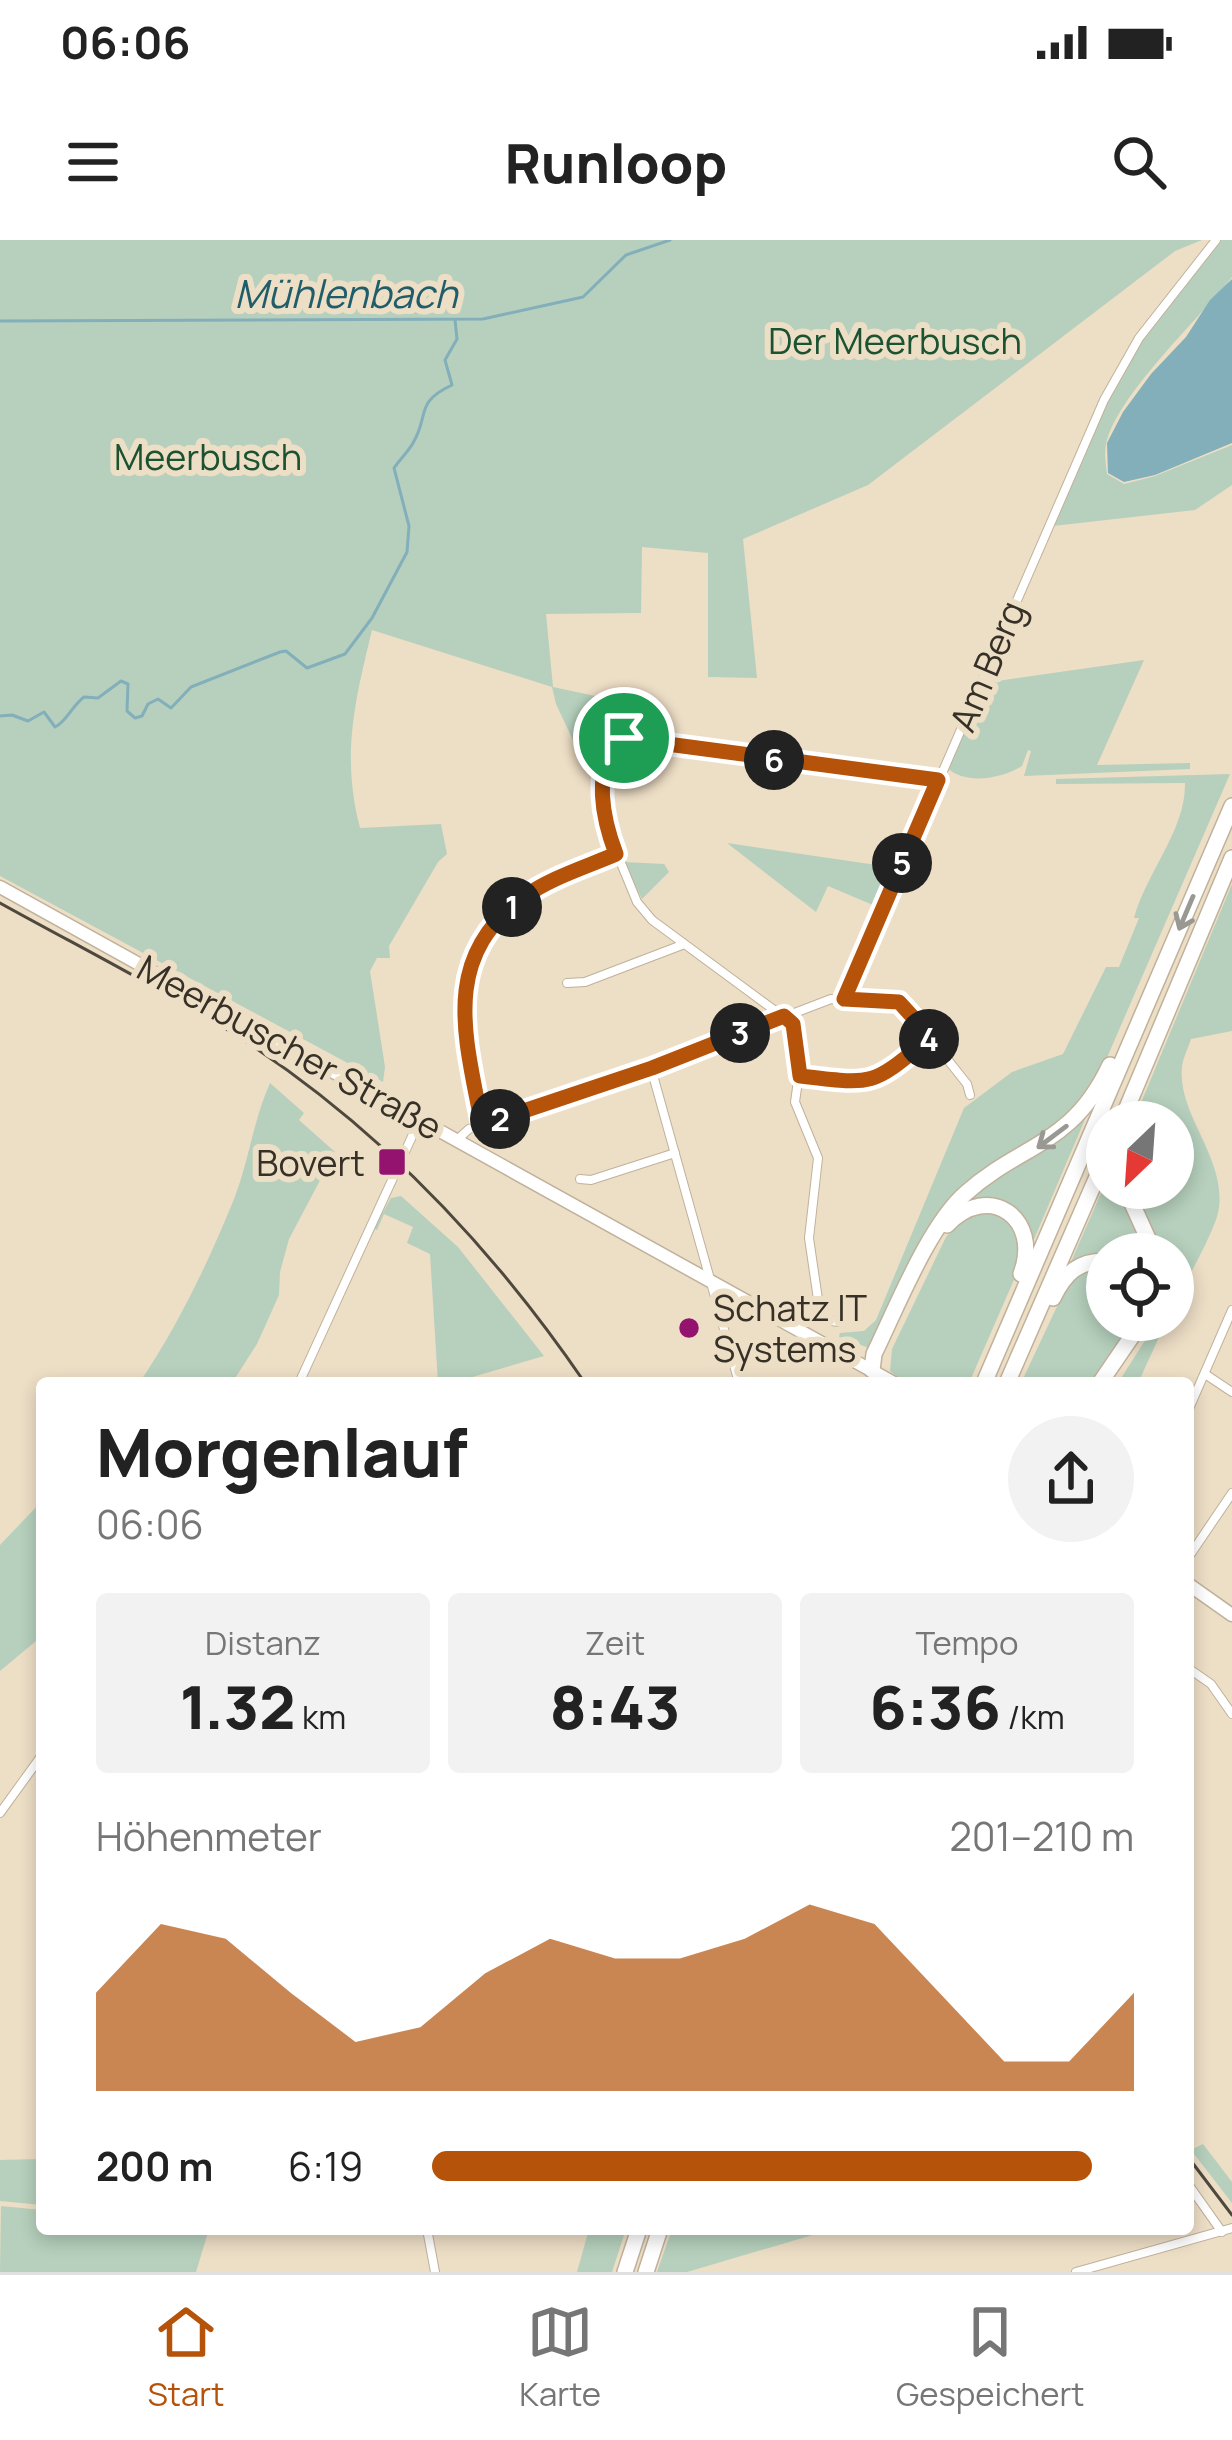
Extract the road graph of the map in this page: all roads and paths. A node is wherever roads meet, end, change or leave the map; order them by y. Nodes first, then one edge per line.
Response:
1 (1216, 240) edge
2 (938, 780) junction
3 (1232, 806) edge
4 (616, 854) junction
5 (1232, 858) edge
6 (0, 887) edge
7 (684, 944) junction
8 (567, 983) dead end
9 (844, 999) junction
10 (1144, 1010) junction
11 (784, 1016) junction
12 (931, 1037) junction
13 (652, 1068) junction
14 (800, 1076) junction
15 (970, 1095) dead end
16 (1135, 1101) edge
17 (420, 1119) junction
18 (482, 1125) junction
19 (457, 1140) junction
20 (675, 1153) junction
21 (580, 1179) dead end
22 (1086, 1202) edge
23 (1086, 1263) edge
24 (710, 1281) junction
25 (1232, 1310) edge
26 (840, 1322) dead end
27 (1007, 1329) junction
28 (1131, 1341) edge
29 (1135, 1341) edge
30 (1023, 1344) junction
31 (872, 1370) junction
32 (1205, 1374) junction
33 (302, 1377) edge
34 (737, 1377) edge
35 (883, 1377) edge
36 (987, 1377) edge
37 (1009, 1377) edge
38 (1104, 1377) edge
39 (1115, 1377) edge
40 (1232, 1392) edge
41 (1194, 1398) edge
42 (1232, 1492) edge
43 (1194, 1549) edge
44 (1194, 1588) edge
45 (1232, 1615) edge
46 (1194, 1672) edge
47 (1232, 1714) edge
48 (36, 1763) edge
49 (0, 1813) edge
50 (1194, 2191) edge
51 (1227, 2230) edge
52 (428, 2235) edge
53 (637, 2235) edge
54 (658, 2235) edge
55 (435, 2272) edge
56 (625, 2272) edge
57 (646, 2272) edge
58 (1076, 2272) edge

1 - 2 street, Am Berg
2 - 4 street
2 - 9 street, Am Berg
3 -> 10 highway
4 - 7 street
4 - 18 street
5 - 16 highway
6 - 17 main road, Meerbuscher Straße
7 - 8 street
7 - 11 street
9 - 11 street
9 - 12 street
10 - 27 highway
10 -> 31 highway
11 - 13 street
11 - 14 street
12 - 14 street
12 - 15 street
13 - 18 street
13 - 20 street
14 - 26 street
17 - 19 main road, Meerbuscher Straße
17 - 33 street
18 - 19 street
19 - 24 main road, Meerbuscher Straße
20 - 21 street
20 - 24 street
22 - 30 highway
23 - 30 highway
24 - 31 main road, Meerbuscher Straße
24 - 34 street
25 - 32 street
27 - 31 highway
27 - 36 highway
28 - 38 highway
29 - 39 highway
30 - 37 highway
31 - 35 main road, Meerbuscher Straße
32 - 40 street
32 - 41 street
42 - 43 street
44 - 45 main road
46 - 47 street
48 - 49 street
50 - 51 street
51 - 58 street
52 - 55 street
53 - 56 highway
54 - 57 highway

